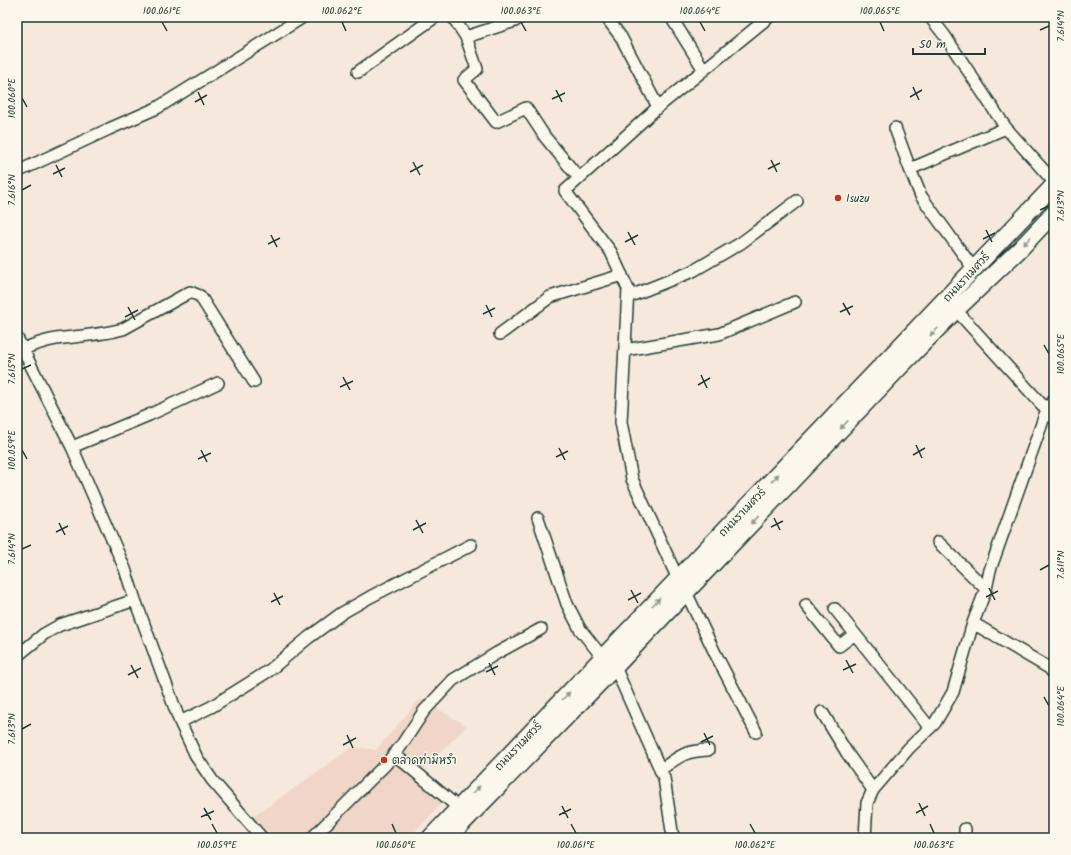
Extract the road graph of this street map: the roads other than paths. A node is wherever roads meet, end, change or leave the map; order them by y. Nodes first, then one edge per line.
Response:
1 (303, 17) edge
2 (435, 17) edge
3 (453, 17) edge
4 (521, 17) edge
5 (606, 17) edge
6 (671, 17) edge
7 (769, 17) edge
8 (930, 17) edge
9 (466, 37) junction
10 (704, 70) junction
11 (358, 72) dead end
12 (658, 108) junction
13 (895, 128) dead end
14 (1006, 128) junction
15 (910, 169) junction
16 (17, 172) edge
17 (579, 178) junction
18 (1054, 184) edge
19 (797, 201) dead end
20 (1054, 212) edge
21 (973, 268) junction
22 (622, 275) junction
23 (628, 297) junction
24 (795, 302) dead end
25 (941, 304) junction
26 (956, 310) junction
27 (500, 334) dead end
28 (17, 338) edge
29 (23, 349) junction
30 (625, 350) junction
31 (254, 382) dead end
32 (218, 383) dead end
33 (1050, 404) edge
34 (1054, 418) edge
35 (72, 447) junction
36 (538, 518) dead end
37 (938, 542) dead end
38 (471, 545) dead end
39 (682, 586) junction
40 (986, 589) junction
41 (135, 600) junction
42 (806, 605) dead end
43 (835, 609) dead end
44 (973, 623) junction
45 (541, 628) dead end
46 (855, 634) junction
47 (17, 656) edge
48 (609, 662) junction
49 (1052, 669) edge
50 (822, 712) dead end
51 (180, 722) junction
52 (930, 728) junction
53 (756, 732) dead end
54 (708, 750) dead end
55 (394, 754) junction
56 (660, 770) junction
57 (873, 790) junction
58 (458, 808) junction
59 (262, 838) edge
60 (312, 838) edge
61 (430, 838) edge
62 (448, 838) edge
63 (672, 838) edge
64 (865, 838) edge

1 - 16 street
2 - 11 street
3 - 9 street
4 - 9 street
5 - 12 street
6 - 10 street
7 - 10 street
8 - 14 street
9 - 17 street
10 - 12 street
12 - 17 street
13 - 15 street
14 - 15 street
14 - 18 street
15 - 21 street
17 - 22 street
18 - 21 main road, ถนนราเมศวร์
19 - 23 street
20 -> 26 main road, ถนนราเมศวร์
21 - 25 main road, ถนนราเมศวร์
22 - 23 street
22 - 27 street
23 - 30 street
24 - 30 street
25 - 26 street
39 -> 25 main road, ถนนราเมศวร์
26 - 33 street
26 -> 39 main road, ถนนราเมศวร์
28 - 29 street
29 - 31 street
29 - 35 street
30 - 39 street
32 - 35 street
33 - 34 street
33 - 40 street
35 - 41 street
36 - 48 street
37 - 40 street
38 - 51 street
39 - 48 main road, ถนนราเมศวร์
39 - 53 street
40 - 44 street
41 - 47 street
41 - 51 street
42 - 46 street
43 - 46 street
44 - 49 street
44 - 52 street
45 - 55 street
46 - 52 street
48 - 56 street
58 -> 48 main road, ถนนราเมศวร์
48 - 62 main road, ถนนราเมศวร์
50 - 57 street
51 - 59 street
52 - 57 street
54 - 56 street
55 - 58 street
55 - 60 street
56 - 63 street
57 - 64 street
58 - 61 main road, ถนนราเมศวร์

